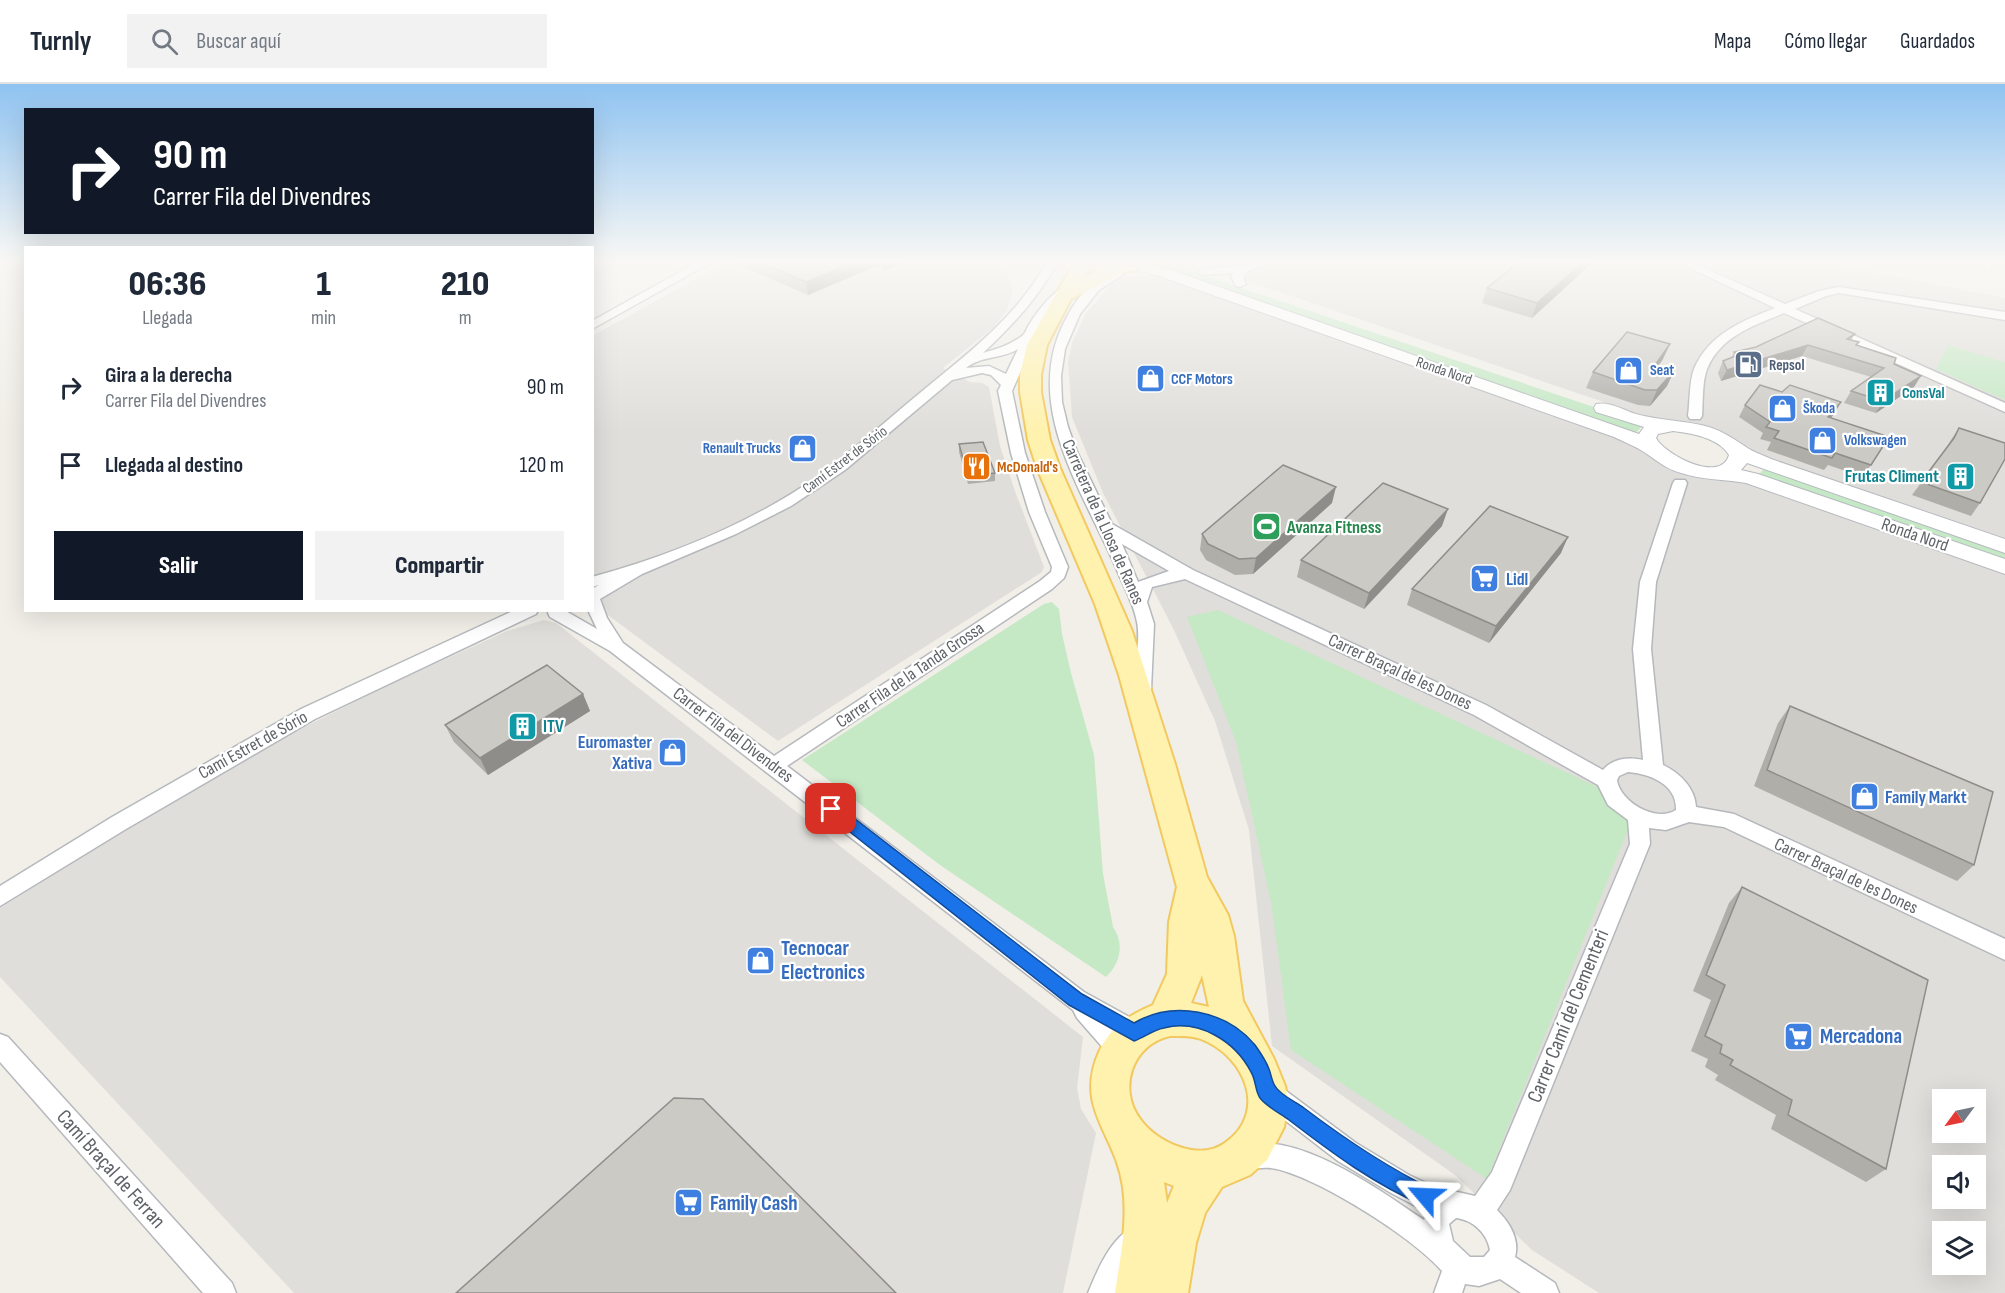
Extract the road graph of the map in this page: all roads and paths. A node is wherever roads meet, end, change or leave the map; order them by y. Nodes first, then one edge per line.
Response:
1 (1008, 319) edge
2 (1039, 319) edge
3 (1048, 319) edge
4 (1072, 319) edge
5 (1298, 319) edge
6 (1359, 319) edge
7 (1756, 319) edge
8 (1810, 319) edge
9 (1023, 341) junction
10 (987, 342) junction
11 (967, 360) junction
12 (946, 377) junction
13 (1007, 383) junction
14 (2005, 408) edge
15 (1686, 424) junction
16 (1648, 446) junction
17 (1736, 450) junction
18 (1721, 472) junction
19 (1684, 473) junction
20 (1105, 526) junction
21 (2005, 546) edge
22 (2005, 567) edge
23 (636, 570) junction
24 (1187, 574) junction
25 (594, 581) edge
26 (594, 597) edge
27 (1139, 602) junction
28 (594, 604) edge
29 (543, 612) edge
30 (555, 612) edge
31 (524, 614) edge
32 (616, 647) junction
33 (1142, 704) junction
34 (774, 765) junction
35 (1654, 769) junction
36 (1607, 781) junction
37 (1684, 813) junction
38 (1638, 817) junction
39 (1194, 887) junction
40 (0, 897) edge
41 (2005, 950) edge
42 (1140, 1034) junction
43 (0, 1045) edge
44 (1248, 1050) junction
45 (1267, 1092) junction
46 (1128, 1136) junction
47 (1225, 1164) junction
48 (1446, 1207) junction
49 (1481, 1211) junction
50 (1148, 1222) junction
51 (1449, 1256) junction
52 (1499, 1262) junction
53 (222, 1293) edge
54 (1101, 1293) edge
55 (1137, 1293) edge
56 (1166, 1293) edge
57 (1448, 1293) edge
58 (1545, 1293) edge

1 - 10 street, Camí Estret de Sório
2 - 9 street
3 - 33 main road
4 - 20 street, Carretera de la Llosa de Ranes
5 - 16 main road, Ronda Nord
6 - 15 main road, Ronda Nord
7 - 15 street
8 - 14 street
9 - 10 street
9 - 11 street
9 - 13 street
10 - 11 street, Camí Estret de Sório
11 - 12 street, Camí Estret de Sório
12 - 13 street
12 - 23 street, Camí Estret de Sório
13 - 34 street, Carrer Fila de la Tanda Grossa
15 - 16 main road
15 - 17 main road, Ronda Nord
16 - 19 main road, Ronda Nord
17 - 18 main road
17 - 21 main road, Ronda Nord
18 - 19 main road, Ronda Nord
18 - 22 main road, Ronda Nord
19 - 35 street
20 - 24 street, Carrer Braçal de les Dones
20 - 27 street, Carretera de la Llosa de Ranes
23 - 25 street, Camí Estret de Sório
23 - 26 street, Camí Estret de Sório
24 - 27 street
24 - 36 street, Carrer Braçal de les Dones
27 - 33 street, Carretera de la Llosa de Ranes
28 - 32 street, Carrer Fila del Divendres
29 - 31 street, Camí Estret de Sório
30 - 32 street, Carrer Fila del Divendres
31 - 40 street, Camí Estret de Sório
32 - 34 street, Carrer Fila del Divendres
33 - 39 main road
34 - 42 street, Carrer Fila del Divendres
35 - 36 street
35 - 37 street
36 - 38 street
37 - 38 street
37 - 41 street, Carrer Braçal de les Dones
38 - 49 street, Carrer Camí del Cementeri
39 - 42 main road
39 - 44 main road
42 - 44 main road
42 - 46 main road
43 - 53 street, Camí Braçal de Ferran
44 - 45 main road
45 - 47 main road
45 - 48 street
46 - 47 main road
46 - 50 main road
47 - 51 street
47 - 56 main road
48 - 49 street
48 - 51 street
49 - 52 street
50 - 54 street
50 - 55 main road
51 - 52 street
51 - 57 street
52 - 58 street

